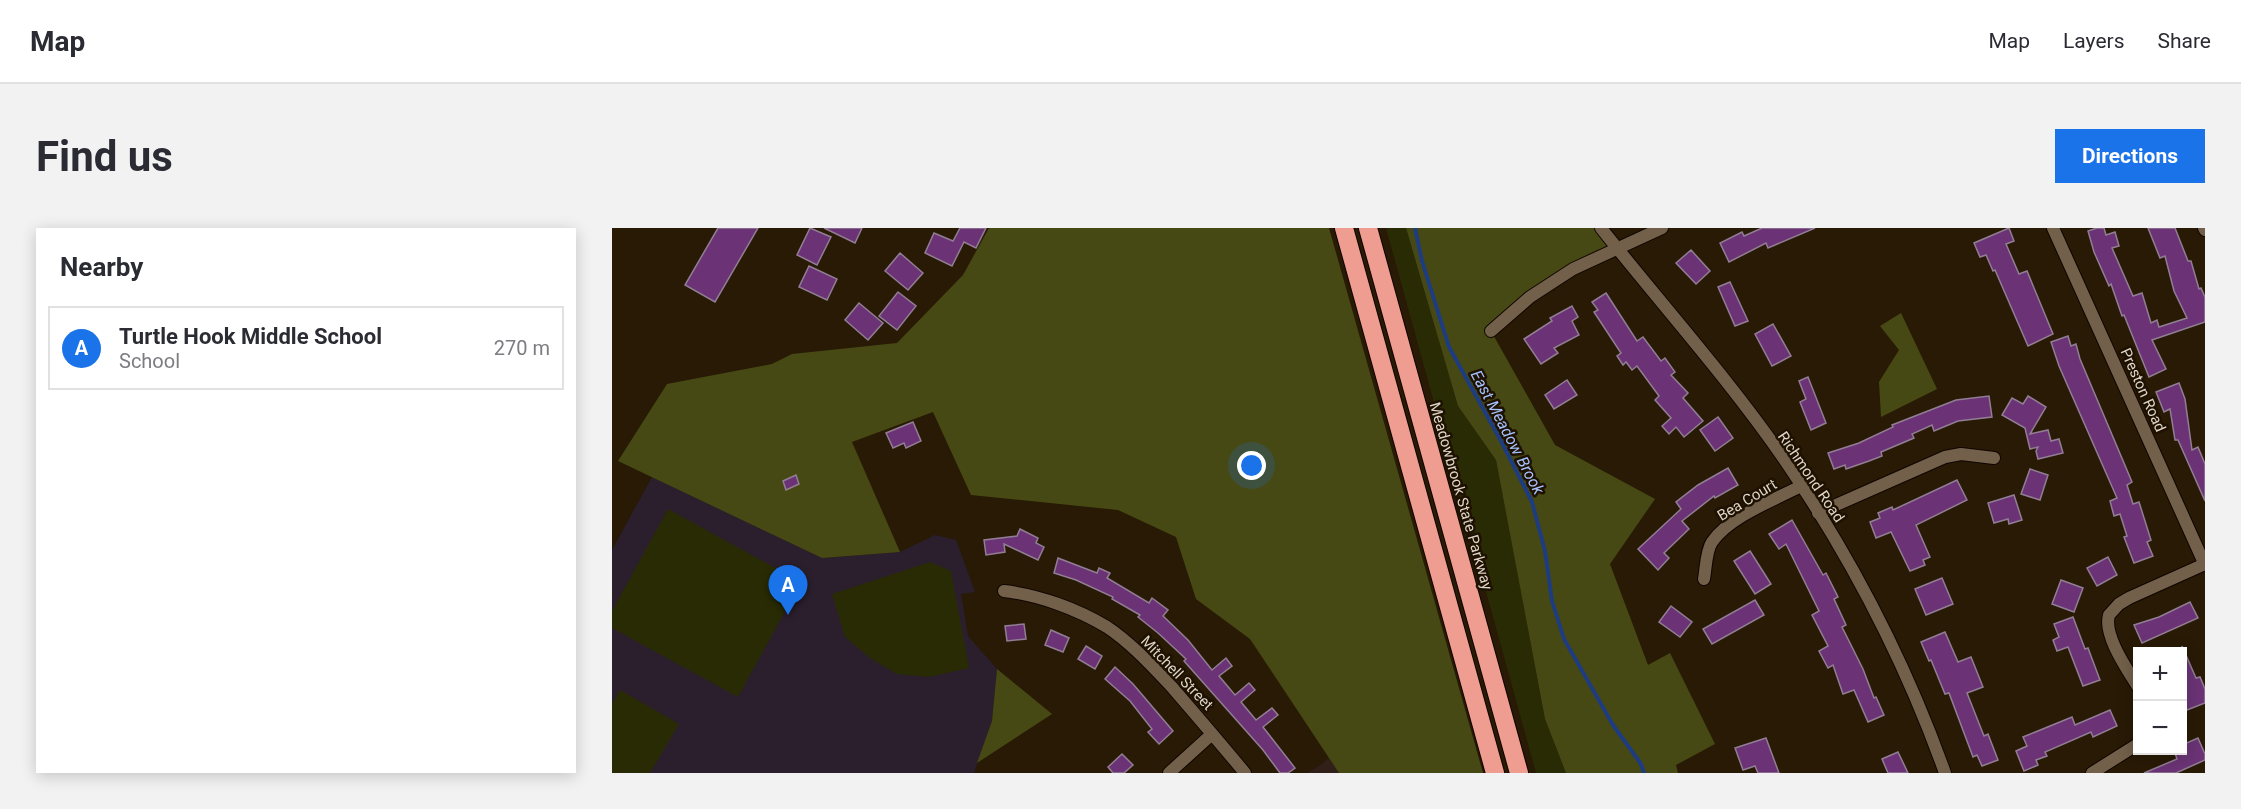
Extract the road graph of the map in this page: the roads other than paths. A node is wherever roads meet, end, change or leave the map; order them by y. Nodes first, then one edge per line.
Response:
1 (1344, 228) edge
2 (1368, 228) edge
3 (1601, 228) edge
4 (1662, 228) edge
5 (2053, 228) edge
6 (1617, 248) junction
7 (1491, 331) dead end
8 (1994, 458) dead end
9 (1801, 486) junction
10 (1818, 513) junction
11 (2205, 565) edge
12 (1704, 579) dead end
13 (1004, 591) dead end
14 (2133, 678) edge
15 (1212, 734) junction
16 (2133, 747) edge
17 (1169, 773) edge
18 (1245, 773) edge
19 (1495, 773) edge
20 (1519, 773) edge
21 (1945, 773) edge
22 (2092, 773) edge

1 - 19 highway
2 - 20 highway, Meadowbrook State Parkway
3 - 6 street, Richmond Road
4 - 6 street
5 - 11 street, Preston Road
6 - 7 street
6 - 9 street, Richmond Road
8 - 10 street
9 - 10 street, Richmond Road
9 - 12 street, Bea Court
10 - 21 street, Richmond Road
11 - 14 street
13 - 15 street, Mitchell Street
15 - 17 street
15 - 18 street, Mitchell Street
16 - 22 street

